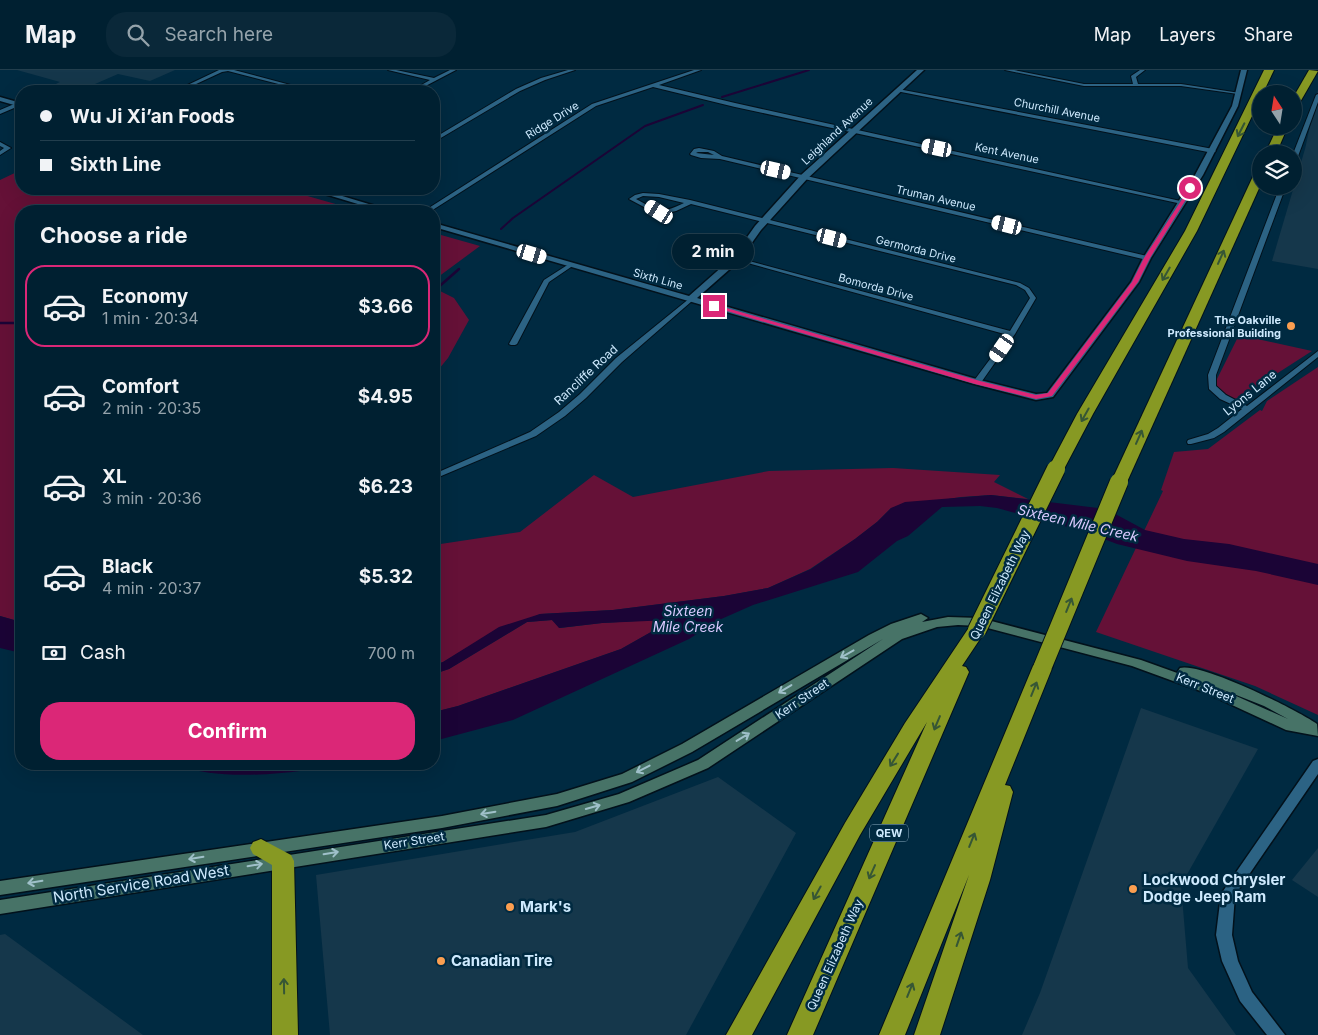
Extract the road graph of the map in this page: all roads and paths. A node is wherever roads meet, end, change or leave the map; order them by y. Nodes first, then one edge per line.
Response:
1 (390, 70) edge
2 (454, 70) edge
3 (574, 70) edge
4 (699, 70) edge
5 (922, 70) edge
6 (1007, 70) edge
7 (1143, 70) edge
8 (1244, 70) edge
9 (1260, 70) edge
10 (1269, 70) edge
11 (1301, 70) edge
12 (1314, 70) edge
13 (435, 80) junction
14 (190, 85) edge
15 (287, 85) edge
16 (425, 85) edge
17 (652, 85) junction
18 (1136, 85) junction
19 (1256, 85) edge
20 (1263, 85) edge
21 (1296, 85) edge
22 (898, 90) junction
23 (1302, 90) edge
24 (1238, 93) junction
25 (1318, 95) edge
26 (0, 99) edge
27 (15, 103) edge
28 (15, 106) edge
29 (1252, 109) edge
30 (0, 112) edge
31 (855, 130) junction
32 (440, 136) edge
33 (0, 144) edge
34 (1299, 145) edge
35 (1213, 151) junction
36 (0, 153) edge
37 (720, 157) dead end
38 (804, 177) junction
39 (1252, 192) edge
40 (333, 195) edge
41 (1280, 195) edge
42 (690, 202) junction
43 (1182, 202) junction
44 (367, 205) edge
45 (436, 205) edge
46 (764, 222) junction
47 (440, 227) edge
48 (1147, 258) junction
49 (736, 259) junction
50 (569, 266) junction
51 (690, 300) junction
52 (1012, 334) junction
53 (514, 344) dead end
54 (1318, 353) edge
55 (978, 382) junction
56 (1248, 409) junction
57 (1191, 442) dead end
58 (440, 474) edge
59 (977, 630) junction
60 (1018, 730) junction
61 (1316, 730) edge
62 (1318, 764) edge
63 (261, 848) junction
64 (283, 861) junction
65 (0, 888) edge
66 (0, 907) edge
67 (285, 1035) edge
68 (739, 1035) edge
69 (800, 1035) edge
70 (892, 1035) edge
71 (927, 1035) edge
72 (1277, 1035) edge

1 - 13 street
2 - 13 street
3 - 32 street
4 - 17 street, Ridge Drive
5 - 22 street, Leighland Avenue
6 - 18 street
7 - 18 street
8 - 24 street
9 - 19 highway
10 - 20 highway, Queen Elizabeth Way / QEW
11 - 21 highway
12 - 23 highway
13 - 16 street
14 - 15 street
17 - 31 street, Kent Avenue
17 - 45 street, Ridge Drive
18 - 24 street
22 - 31 street, Leighland Avenue
22 - 35 street, Churchill Avenue
24 - 35 street
25 - 34 street
26 - 27 street
28 - 30 street
29 -> 59 highway, Queen Elizabeth Way / QEW, bridge
31 - 38 street, Leighland Avenue
31 - 43 street, Kent Avenue
33 - 36 street
35 - 43 street
37 - 38 street, Truman Avenue
38 - 46 street, Leighland Avenue
38 - 48 street, Truman Avenue
60 -> 39 highway, bridge
40 - 44 street
41 - 56 street
42 - 42 street, Germorda Drive
42 - 46 street, Germorda Drive
43 - 48 street
46 - 49 street, Leighland Avenue
46 - 52 street, Germorda Drive
47 - 50 street, Sixth Line
48 - 55 street, Sixth Line
49 - 51 street, Leighland Avenue
49 - 52 street, Bomorda Drive
50 - 51 street, Sixth Line
50 - 53 street
51 - 55 street, Sixth Line
51 - 58 street, Rancliffe Road
52 - 55 street, Germorda Drive
54 - 56 street, Lyons Lane
56 - 57 street, Lyons Lane
59 -> 68 highway
59 -> 69 highway, Queen Elizabeth Way / QEW
70 -> 60 highway
71 -> 60 highway
61 -> 63 main road, Kerr Street
64 -> 61 main road, Kerr Street
62 - 72 street
63 - 64 highway
63 -> 65 main road, North Service Road West
66 -> 64 main road, North Service Road West
67 -> 64 highway

